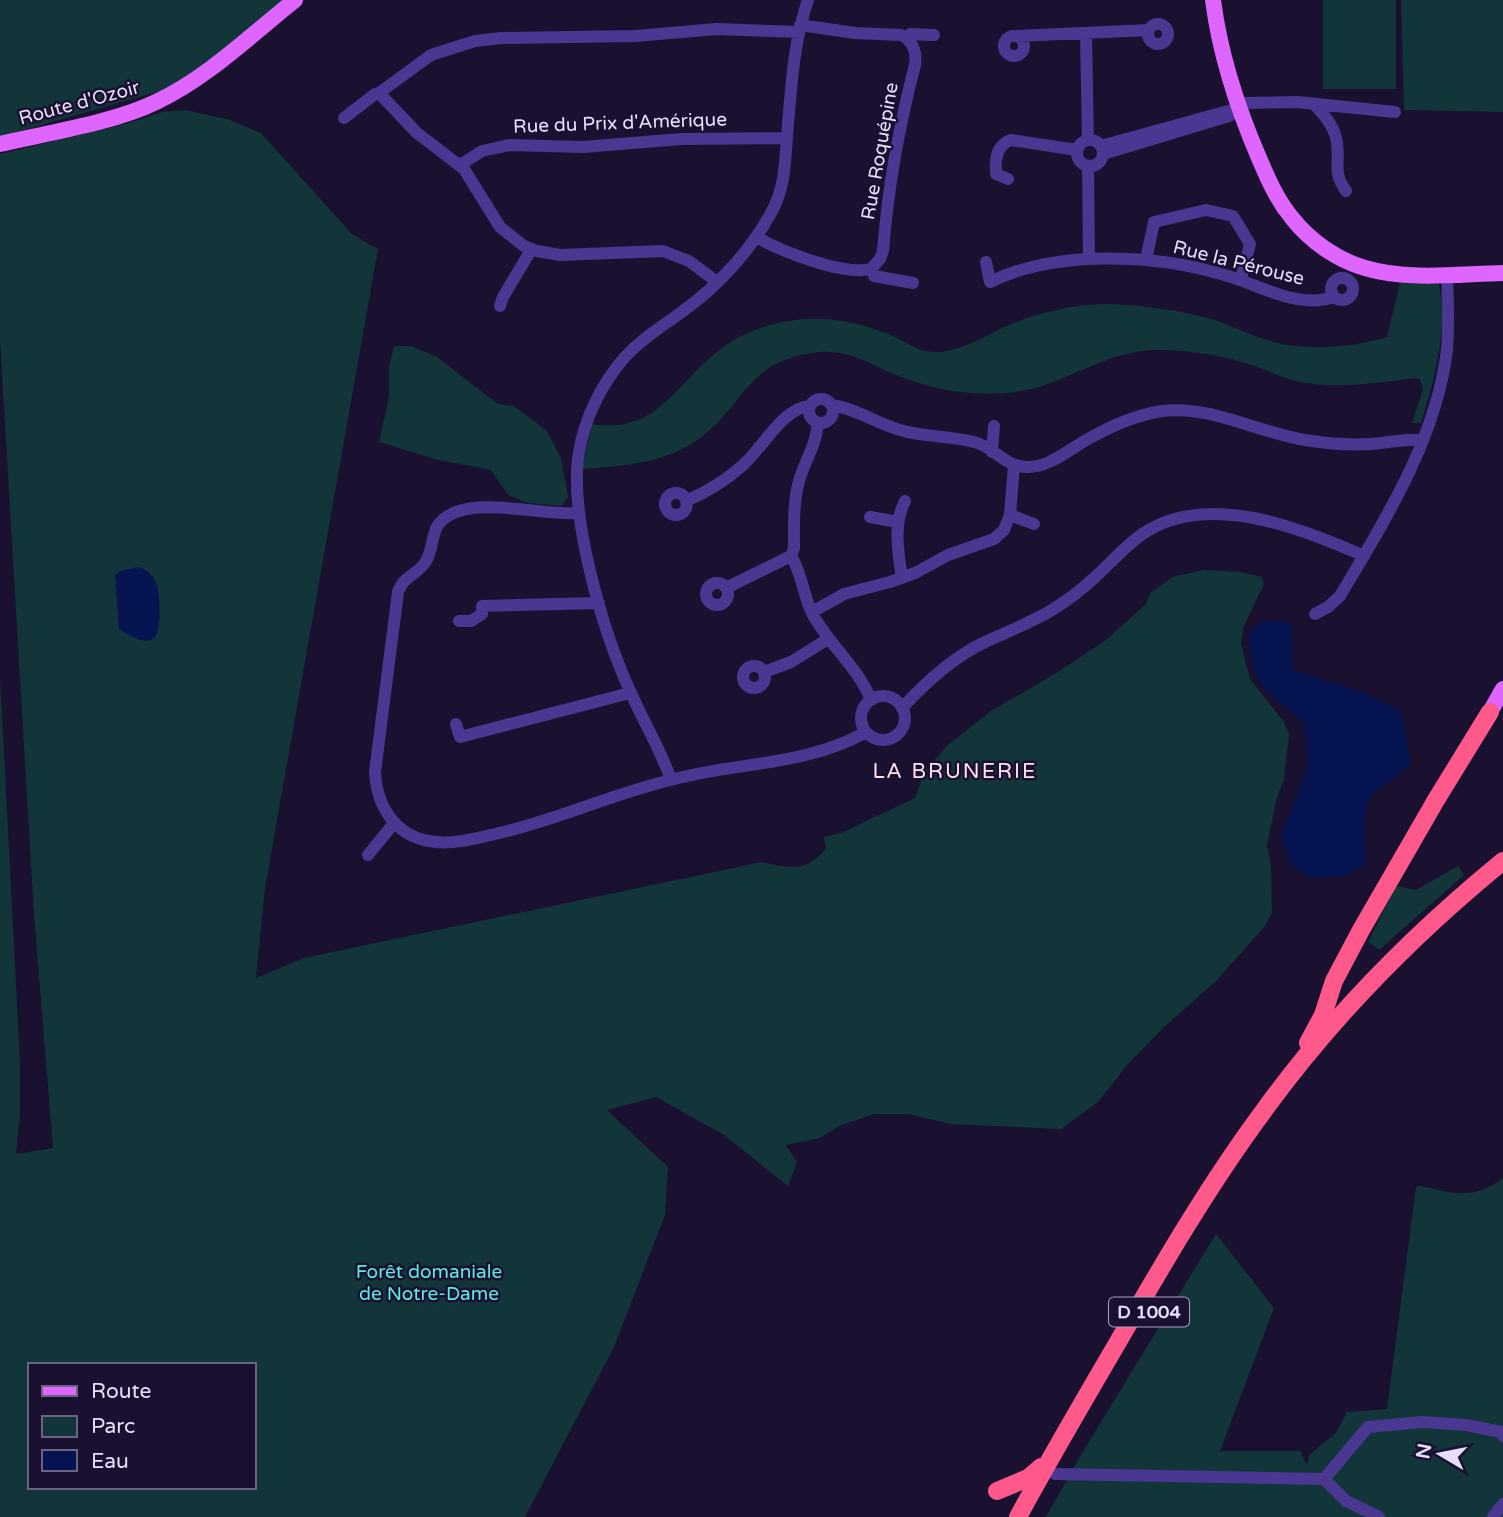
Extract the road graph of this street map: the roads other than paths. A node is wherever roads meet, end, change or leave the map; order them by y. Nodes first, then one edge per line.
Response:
1 (295, 0) edge
2 (808, 0) edge
3 (1213, 0) edge
4 (799, 29) junction
5 (1149, 30) dead end
6 (1086, 33) junction
7 (934, 35) dead end
8 (1017, 36) dead end
9 (907, 38) junction
10 (379, 93) junction
11 (1315, 104) junction
12 (1335, 105) junction
13 (1239, 108) junction
14 (1395, 112) dead end
15 (1327, 117) junction
16 (344, 118) dead end
17 (787, 138) junction
18 (1088, 140) junction
19 (0, 144) edge
20 (1077, 150) junction
21 (1102, 150) junction
22 (460, 165) junction
23 (1088, 166) junction
24 (1008, 178) dead end
25 (1346, 191) dead end
26 (756, 237) junction
27 (531, 250) junction
28 (1089, 259) junction
29 (1146, 260) junction
30 (986, 262) dead end
31 (871, 270) junction
32 (1447, 274) junction
33 (1503, 274) edge
34 (1241, 279) junction
35 (717, 282) junction
36 (913, 283) dead end
37 (1334, 297) dead end
38 (500, 306) dead end
39 (831, 405) junction
40 (810, 406) junction
41 (818, 423) junction
42 (994, 426) dead end
43 (1423, 440) junction
44 (992, 452) junction
45 (1014, 465) junction
46 (686, 501) dead end
47 (905, 501) dead end
48 (579, 513) junction
49 (1010, 515) junction
50 (870, 517) dead end
51 (898, 522) junction
52 (1034, 524) dead end
53 (791, 556) junction
54 (1364, 556) junction
55 (902, 578) junction
56 (726, 588) dead end
57 (599, 603) junction
58 (812, 612) junction
59 (1315, 614) dead end
60 (459, 621) dead end
61 (828, 639) junction
62 (764, 672) dead end
63 (1503, 689) edge
64 (630, 693) junction
65 (871, 700) junction
66 (902, 708) junction
67 (1490, 712) joint
68 (456, 724) dead end
69 (866, 732) junction
70 (671, 780) junction
71 (394, 823) junction
72 (368, 855) dead end
73 (1503, 861) edge
74 (1503, 872) edge
75 (1293, 1072) junction
76 (1503, 1436) edge
77 (1053, 1466) junction
78 (1324, 1479) junction
79 (997, 1491) dead end
80 (1503, 1504) edge
81 (1018, 1517) edge
82 (1031, 1517) edge
83 (1379, 1517) edge
84 (1493, 1517) edge

1 - 19 main road, Route d'Ozoir
2 - 4 street
3 - 13 main road
4 - 9 street
4 - 10 street
4 - 17 street
5 - 6 street
6 - 8 street
6 - 18 street
7 - 9 street
9 - 31 street, Rue Roquépine
10 - 16 street
10 - 22 street
11 - 12 street
11 - 13 street
11 - 15 street
12 - 14 street
12 - 15 street
13 - 21 street
13 - 32 main road
15 - 25 street
17 - 22 street, Rue du Prix d'Amérique
17 - 26 street
18 - 20 street
18 - 21 street
20 - 23 street
20 - 24 street
21 - 23 street
22 - 27 street
23 - 28 street
26 - 31 street
26 - 35 street
27 - 35 street
27 - 38 street
28 - 29 street, Rue la Pérouse
28 - 30 street, Rue la Pérouse
29 - 34 street, Rue la Pérouse
29 - 34 street
31 - 36 street
32 - 33 main road
32 - 43 street
34 - 37 street, Rue la Pérouse
35 - 48 street
39 - 40 street
39 - 41 street
39 - 44 street
40 - 41 street
40 - 46 street
41 - 53 street
42 - 44 street
43 - 45 street
43 - 54 street
44 - 45 street
45 - 49 street
47 - 51 street
48 - 57 street
48 - 71 street
49 - 52 street
49 - 55 street
50 - 51 street
51 - 55 street
53 - 56 street
53 - 58 street
54 - 59 street
54 - 66 street
55 - 58 street
57 - 60 street
57 - 64 street
58 - 61 street
61 - 62 street
61 - 65 street
63 - 67 main road
64 - 68 street
64 - 70 street
65 - 66 street
65 - 69 street
66 - 69 street
67 - 75 highway
69 - 70 street
70 - 71 street
71 - 72 street
73 - 75 highway, D 1004
74 - 77 highway, D 1004
75 - 77 highway, D 1004
76 - 78 street
77 - 78 street
77 - 79 highway
77 - 81 highway, D 1004
77 - 82 highway, D 1004
78 - 83 street
80 - 84 street

